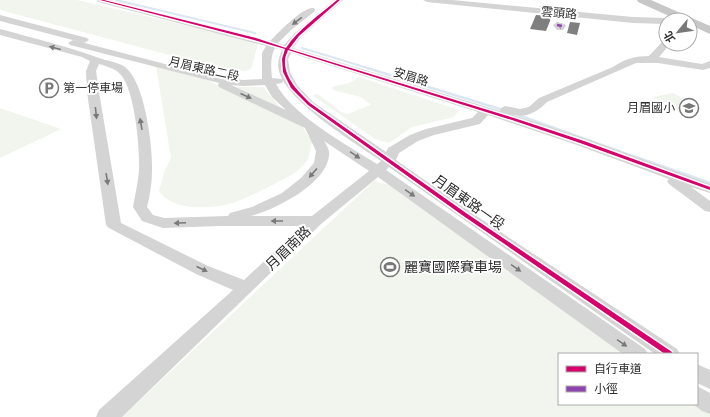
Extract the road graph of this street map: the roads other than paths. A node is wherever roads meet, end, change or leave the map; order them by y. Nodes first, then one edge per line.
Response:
1 (101, 0) edge
2 (339, 0) edge
3 (427, 0) edge
4 (642, 0) edge
5 (319, 5) dead end
6 (669, 12) edge
7 (0, 18) edge
8 (658, 21) edge
9 (0, 23) edge
10 (698, 25) edge
11 (710, 30) edge
12 (0, 32) edge
13 (272, 44) junction
14 (287, 49) junction
15 (658, 52) edge
16 (652, 59) junction
17 (95, 61) junction
18 (266, 64) junction
19 (710, 64) edge
20 (243, 78) junction
21 (211, 79) junction
22 (287, 79) junction
23 (268, 80) junction
24 (489, 109) junction
25 (310, 126) junction
26 (383, 166) junction
27 (658, 170) junction
28 (710, 189) edge
29 (710, 208) edge
30 (219, 221) junction
31 (316, 221) junction
32 (246, 288) junction
33 (637, 353) edge
34 (669, 353) edge
35 (698, 373) edge
36 (710, 381) edge
37 (698, 396) edge
38 (710, 405) edge
39 (107, 417) edge

1 - 13 street, 安眉路
2 - 14 street
3 - 8 street, 雲頭路
4 - 6 main road
5 -> 13 street
7 - 20 street, 月眉東路二段
9 - 21 street, 月眉東路二段
10 - 11 main road
17 -> 12 street
13 - 14 street, 安眉路
13 - 18 street, 月眉東路一段
14 - 22 street, 月眉東路一段
14 - 24 street, 安眉路
15 - 16 street
16 - 19 street
16 - 24 street
30 -> 17 street
17 -> 32 street
18 - 20 street
18 - 23 street, 月眉東路一段
20 - 23 street, 月眉東路二段
21 - 23 street, 月眉東路二段
21 -> 25 street
22 - 23 street, 月眉東路二段
22 - 26 street, 月眉東路一段
23 - 25 street, 月眉東路一段
24 - 26 street, 月眉南路
24 - 27 street, 安眉路
25 -> 26 street, 月眉東路一段
25 -> 30 street
26 - 31 street, 月眉南路
26 -> 33 street, 月眉東路一段
26 - 34 street, 月眉東路一段
27 - 28 street, 安眉路
27 - 29 street
31 -> 30 street
31 - 32 street, 月眉南路
32 - 39 street, 月眉南路
35 - 36 street
37 - 38 street

